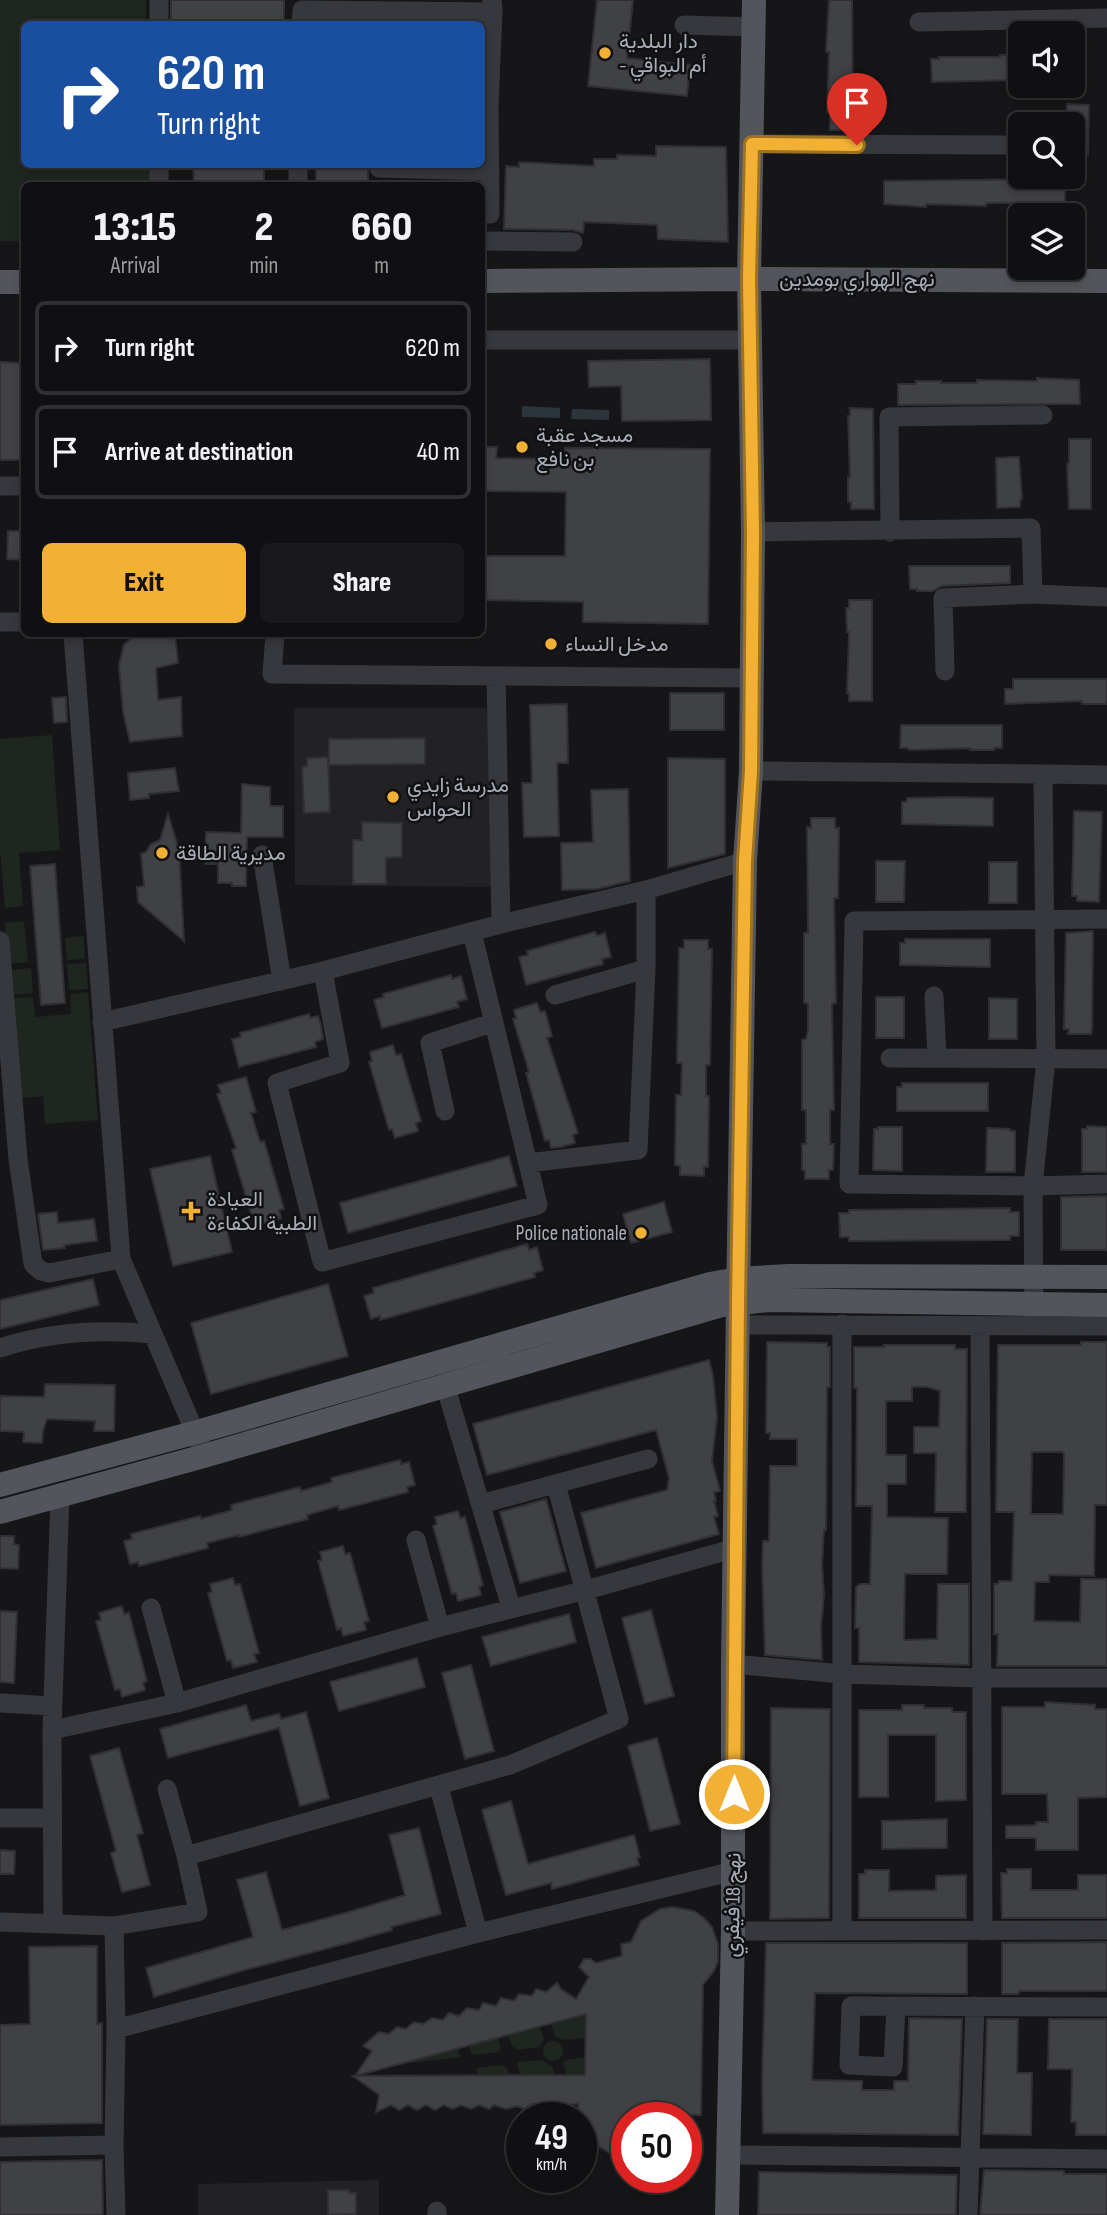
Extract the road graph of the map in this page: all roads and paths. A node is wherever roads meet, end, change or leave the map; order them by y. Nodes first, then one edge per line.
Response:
1 (159, 0) edge
2 (754, 0) edge
3 (492, 6) edge
4 (302, 11) edge
5 (1107, 18) edge
6 (159, 21) edge
7 (919, 22) dead end
8 (684, 25) dead end
9 (754, 27) junction
10 (485, 106) edge
11 (752, 144) junction
12 (1008, 145) edge
13 (379, 168) dead end
14 (490, 171) junction
15 (490, 214) dead end
16 (485, 241) edge
17 (573, 242) dead end
18 (749, 279) junction
19 (485, 281) edge
20 (1107, 281) edge
21 (0, 282) edge
22 (21, 282) edge
23 (751, 340) junction
24 (485, 341) edge
25 (1043, 415) dead end
26 (0, 486) edge
27 (21, 486) edge
28 (753, 532) junction
29 (890, 532) junction
30 (1033, 594) junction
31 (1107, 597) edge
32 (0, 622) edge
33 (21, 622) edge
34 (73, 637) edge
35 (275, 637) edge
36 (945, 671) dead end
37 (496, 676) junction
38 (751, 677) junction
39 (751, 771) junction
40 (1043, 774) junction
41 (1107, 775) edge
42 (262, 855) dead end
43 (745, 861) junction
44 (646, 890) junction
45 (1044, 919) junction
46 (1107, 919) edge
47 (500, 924) junction
48 (472, 932) junction
49 (0, 941) edge
50 (646, 969) junction
51 (323, 971) junction
52 (282, 981) junction
53 (555, 995) dead end
54 (934, 996) dead end
55 (102, 1022) junction
56 (492, 1023) junction
57 (890, 1058) dead end
58 (937, 1058) junction
59 (1046, 1059) junction
60 (1107, 1059) edge
61 (445, 1111) dead end
62 (9, 1160) edge
63 (528, 1163) junction
64 (1107, 1184) edge
65 (1033, 1186) junction
66 (121, 1259) junction
67 (1033, 1277) junction
68 (1107, 1277) edge
69 (738, 1302) junction
70 (1107, 1305) edge
71 (1034, 1316) junction
72 (842, 1324) junction
73 (980, 1326) junction
74 (1107, 1326) edge
75 (152, 1334) junction
76 (0, 1348) edge
77 (445, 1385) junction
78 (197, 1432) junction
79 (204, 1456) junction
80 (648, 1459) dead end
81 (556, 1484) junction
82 (0, 1485) edge
83 (60, 1495) junction
84 (481, 1504) junction
85 (0, 1512) edge
86 (416, 1540) dead end
87 (736, 1548) junction
88 (586, 1590) junction
89 (511, 1607) junction
90 (151, 1608) dead end
91 (440, 1627) junction
92 (733, 1664) junction
93 (842, 1674) junction
94 (982, 1678) junction
95 (1107, 1678) edge
96 (0, 1703) edge
97 (177, 1703) junction
98 (52, 1706) junction
99 (52, 1730) junction
100 (439, 1787) junction
101 (167, 1788) dead end
102 (0, 1818) edge
103 (51, 1818) junction
104 (186, 1856) junction
105 (734, 1871) junction
106 (0, 1922) edge
107 (53, 1922) junction
108 (114, 1926) junction
109 (1107, 1930) edge
110 (733, 1931) junction
111 (842, 1931) junction
112 (983, 1931) junction
113 (478, 1933) junction
114 (896, 2006) dead end
115 (975, 2006) junction
116 (1107, 2007) edge
117 (116, 2029) junction
118 (114, 2144) junction
119 (0, 2147) edge
120 (729, 2155) junction
121 (968, 2159) junction
122 (1107, 2159) edge
123 (116, 2215) edge
124 (727, 2215) edge
125 (968, 2215) edge

1 - 6 street
2 - 9 main road, نهج 18 فيفري
3 - 4 street
3 - 10 street
5 - 7 street
8 - 9 street
9 - 11 main road, نهج 18 فيفري
10 - 14 street
11 - 12 street
11 - 18 main road, نهج 18 فيفري
13 - 14 street
14 - 15 street
16 - 17 street
18 - 19 main road, نهج الهواري بومدين
18 - 20 main road, نهج الهواري بومدين
18 - 23 main road, نهج 18 فيفري
21 - 22 main road
23 - 24 street
23 - 28 main road, نهج 18 فيفري
25 - 29 street
26 - 27 street
28 - 29 street
28 - 38 main road, نهج 18 فيفري
29 - 30 street
30 - 31 street
30 - 36 street
32 - 33 street
34 - 55 street
35 - 37 street
37 - 38 street
37 - 47 street
38 - 39 main road, نهج 18 فيفري
39 - 40 street
39 - 43 main road, نهج 18 فيفري
40 - 41 street
40 - 45 street
42 - 52 street
43 - 44 street
43 - 69 main road, نهج 18 فيفري
44 - 47 street
44 - 50 street
45 - 46 street
45 - 59 street
45 - 65 street
47 - 48 street
48 - 51 street
48 - 56 street
49 - 62 street
50 - 53 street
50 - 63 street
51 - 52 street
51 - 63 street
52 - 55 street
54 - 58 street
55 - 66 street
56 - 61 street
56 - 63 street
57 - 58 street
58 - 59 street
59 - 60 street
59 - 65 street
62 - 66 street
64 - 65 street
65 - 67 street
66 - 75 street
67 - 68 main road
67 - 69 main road
67 - 71 street
69 - 71 main road
69 - 72 street
69 - 77 main road
69 - 78 main road
69 - 87 main road, نهج 18 فيفري
70 - 71 main road
71 - 73 street
71 - 74 street
72 - 73 street
72 - 93 street
73 - 94 street
75 - 76 street
75 - 78 street
77 - 79 main road
77 - 84 street
78 - 79 street
78 - 82 main road
79 - 83 main road
80 - 81 street
81 - 84 street
81 - 88 street
83 - 85 main road
83 - 98 street
84 - 89 street
86 - 91 street
87 - 88 street
87 - 92 main road, نهج 18 فيفري
88 - 89 street
88 - 100 street
89 - 91 street
90 - 97 street
91 - 97 street
92 - 93 street
92 - 105 main road, نهج 18 فيفري
93 - 94 street
93 - 111 street
94 - 95 street
94 - 112 street
96 - 98 street
97 - 99 street
98 - 99 street
99 - 103 street
100 - 104 street
100 - 113 street
101 - 104 street
102 - 103 street
103 - 107 street
104 - 108 street
105 - 110 main road, نهج 18 فيفري
105 - 113 street
106 - 107 street
107 - 108 street
108 - 117 street
109 - 112 street
110 - 111 street
110 - 120 main road, نهج 18 فيفري
111 - 112 street
113 - 117 street
114 - 115 street
115 - 116 street
115 - 121 street
117 - 118 street
118 - 119 street
118 - 123 street
120 - 121 street
120 - 124 main road, نهج 18 فيفري
121 - 122 street
121 - 125 street

